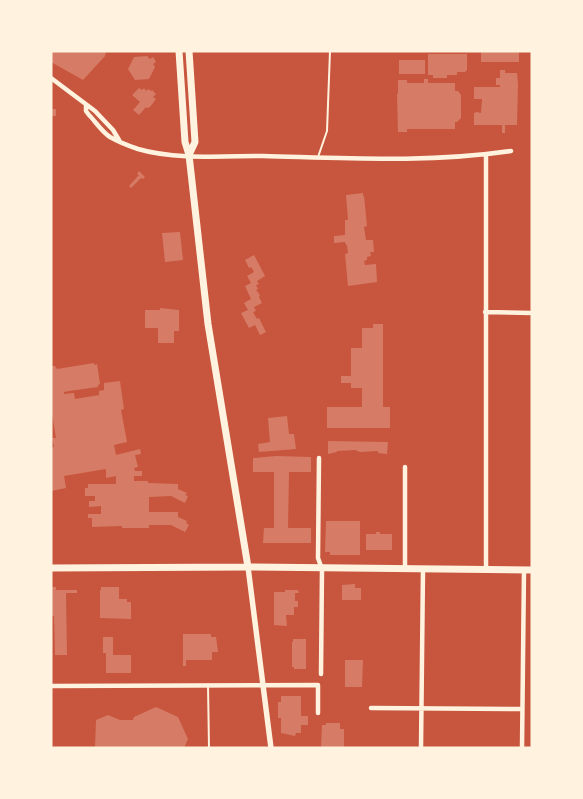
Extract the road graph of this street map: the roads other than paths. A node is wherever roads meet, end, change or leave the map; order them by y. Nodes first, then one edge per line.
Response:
1 (179, 51) edge
2 (189, 51) edge
3 (330, 51) edge
4 (51, 78) edge
5 (86, 106) junction
6 (119, 140) junction
7 (511, 151) dead end
8 (486, 154) junction
9 (189, 155) junction
10 (318, 157) junction
11 (485, 312) junction
12 (532, 313) edge
13 (320, 458) dead end
14 (404, 467) dead end
15 (248, 567) junction
16 (51, 568) edge
17 (322, 569) junction
18 (404, 569) junction
19 (423, 570) junction
20 (486, 570) junction
21 (528, 570) edge
22 (321, 674) dead end
23 (208, 685) junction
24 (51, 686) edge
25 (264, 686) junction
26 (371, 708) dead end
27 (421, 708) junction
28 (522, 709) junction
29 (318, 713) dead end
30 (209, 748) edge
31 (271, 748) edge
32 (421, 748) edge
33 (522, 748) edge

1 - 9 main road
2 - 9 main road
3 - 10 lane
4 - 5 street
5 - 6 street
5 - 6 street
6 - 9 street
7 - 8 street
8 - 10 street
8 - 11 street
9 - 10 street
9 - 15 main road
11 - 12 street
11 - 20 street
13 - 17 street
14 - 18 street
15 - 16 main road
15 - 17 main road
15 - 25 main road
17 - 18 main road
17 - 22 street
18 - 19 main road
19 - 20 main road
19 - 27 street
20 - 21 main road
21 - 28 street
23 - 24 street
23 - 25 street
23 - 30 lane
25 - 29 street
25 - 31 main road
26 - 27 street
27 - 28 street
27 - 32 street
28 - 33 street

